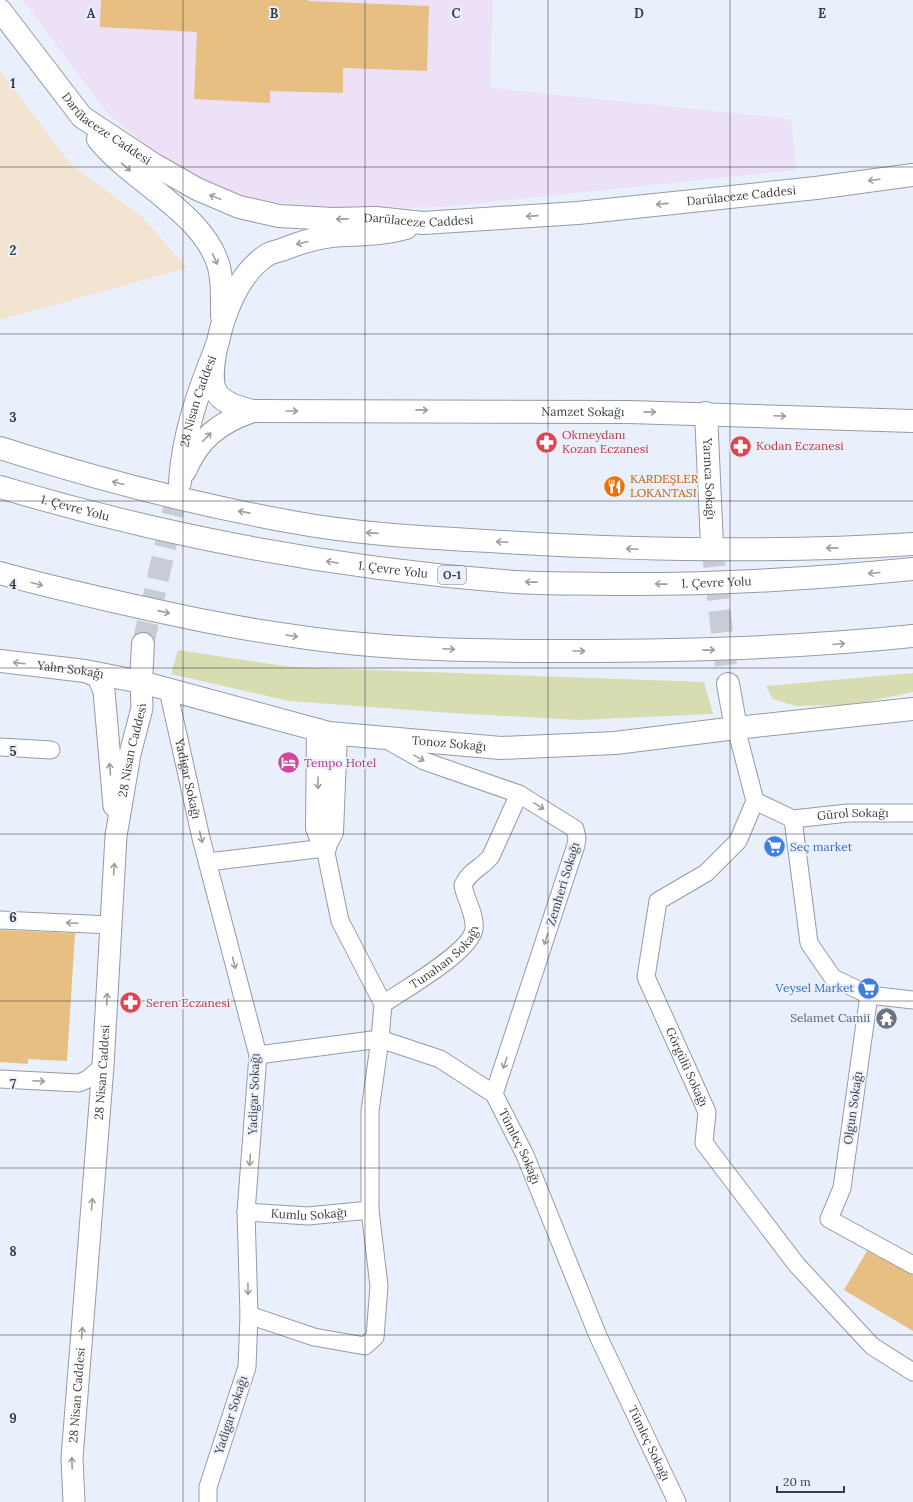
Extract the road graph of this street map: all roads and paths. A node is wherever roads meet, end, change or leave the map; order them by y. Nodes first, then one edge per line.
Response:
1 (0, 10) edge
2 (82, 117) junction
3 (913, 175) edge
4 (423, 223) junction
5 (222, 323) junction
6 (216, 347) junction
7 (253, 411) junction
8 (706, 414) junction
9 (913, 421) edge
10 (0, 448) edge
11 (180, 482) joint
12 (0, 487) edge
13 (913, 544) edge
14 (712, 545) tunnel mouth
15 (913, 569) edge
16 (0, 573) edge
17 (913, 636) edge
18 (143, 644) tunnel mouth
19 (0, 661) edge
20 (85, 671) junction
21 (141, 682) junction
22 (728, 684) tunnel mouth
23 (168, 690) junction
24 (912, 710) edge
25 (736, 728) junction
26 (327, 732) junction
27 (385, 738) junction
28 (0, 747) edge
29 (51, 750) dead end
30 (519, 794) junction
31 (755, 801) junction
32 (913, 813) edge
33 (793, 819) junction
34 (116, 836) junction
35 (324, 848) junction
36 (208, 862) junction
37 (0, 920) edge
38 (111, 925) junction
39 (869, 995) junction
40 (913, 1000) edge
41 (383, 1004) junction
42 (380, 1039) junction
43 (258, 1055) junction
44 (103, 1066) junction
45 (0, 1079) edge
46 (494, 1094) junction
47 (370, 1210) junction
48 (246, 1212) junction
49 (913, 1265) edge
50 (249, 1315) junction
51 (913, 1372) edge
52 (74, 1502) edge
53 (208, 1502) edge
54 (677, 1502) edge

1 - 2 main road, Darülaceze Caddesi
4 -> 2 main road, Darülaceze Caddesi
2 -> 5 main road
3 -> 4 main road, Darülaceze Caddesi
4 -> 5 main road
5 - 6 main road, 28 Nisan Caddesi
6 - 7 main road, Namzet Sokağı
6 - 11 main road, 28 Nisan Caddesi
7 -> 8 main road, Namzet Sokağı
11 -> 7 main road, Namzet Sokağı
8 -> 9 main road, Namzet Sokağı
8 - 14 main road, Yarınca Sokağı
13 -> 10 main road
15 -> 12 main road, 1. Çevre Yolu / O-1
16 -> 17 main road
18 - 21 main road, 28 Nisan Caddesi
20 -> 19 main road, Yalın Sokağı
20 - 21 main road, Yalın Sokağı
34 -> 20 street
21 - 23 main road, Yalın Sokağı
21 - 34 street, 28 Nisan Caddesi
22 - 25 main road
23 - 26 main road, Tonoz Sokağı
23 -> 36 street, Yadigar Sokağı
24 - 25 main road, Tonoz Sokağı
25 - 27 main road, Tonoz Sokağı
25 - 31 street
26 - 27 main road, Tonoz Sokağı
26 - 35 main road
27 -> 30 street, Zemheri Sokağı
28 - 29 street
30 - 41 street, Tunahan Sokağı
30 -> 46 street, Zemheri Sokağı
31 - 33 street
31 - 51 street, Görgülü Sokağı
32 - 33 street, Gürol Sokağı
33 - 39 street
38 -> 34 street, 28 Nisan Caddesi
35 - 36 street
35 - 41 street
36 -> 43 street, Yadigar Sokağı
38 -> 37 street
44 -> 38 street, 28 Nisan Caddesi
39 - 40 street
39 - 49 street, Olgun Sokağı
41 - 42 street
42 - 43 street
42 - 46 street, Tümleç Sokağı
42 - 47 street
43 -> 48 street, Yadigar Sokağı
45 -> 44 street
52 -> 44 street, 28 Nisan Caddesi
46 - 54 street, Tümleç Sokağı
47 - 48 street, Kumlu Sokağı
47 - 50 street
48 -> 50 street, Yadigar Sokağı
50 - 53 street, Yadigar Sokağı

